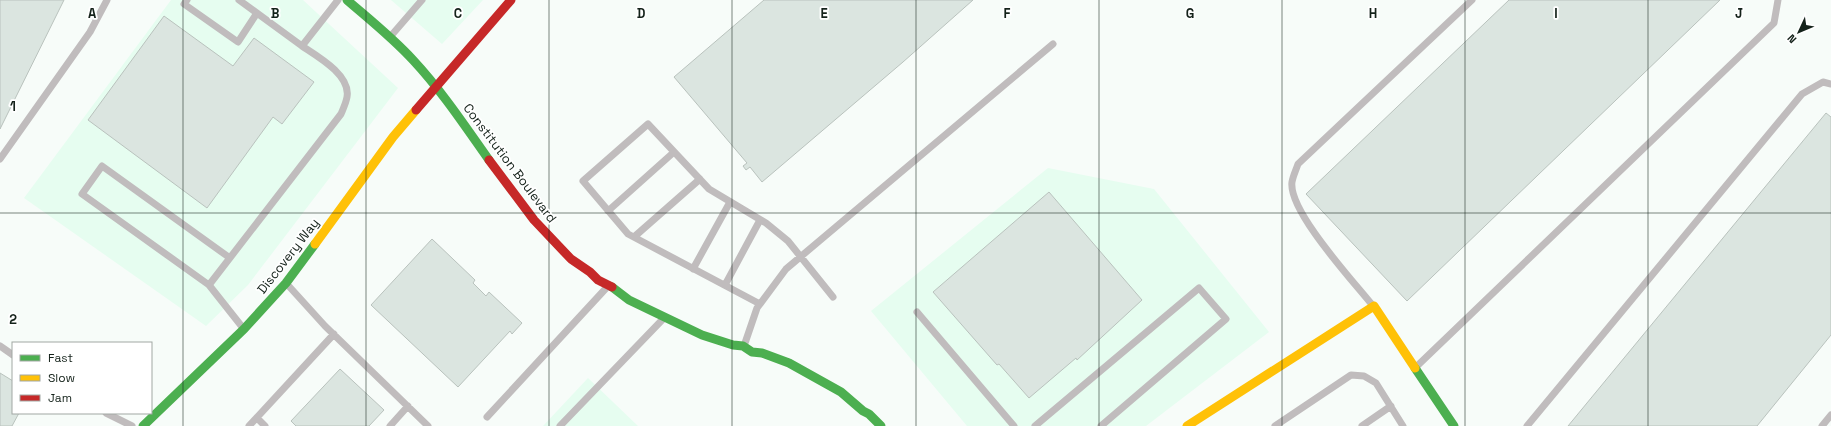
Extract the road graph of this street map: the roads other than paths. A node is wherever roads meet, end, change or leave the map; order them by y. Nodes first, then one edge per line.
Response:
1 (107, 0) edge
2 (187, 0) edge
3 (239, 0) edge
4 (338, 0) edge
5 (347, 0) edge
6 (422, 0) edge
7 (511, 0) edge
8 (1472, 0) edge
9 (1778, 0) edge
10 (257, 13) junction
11 (390, 37) junction
12 (1053, 44) dead end
13 (302, 46) junction
14 (1831, 84) edge
15 (436, 87) junction
16 (674, 152) junction
17 (0, 159) edge
18 (700, 179) junction
19 (730, 202) junction
20 (608, 211) junction
21 (760, 220) junction
22 (634, 237) junction
23 (801, 256) junction
24 (230, 258) junction
25 (693, 268) junction
26 (286, 283) junction
27 (209, 285) junction
28 (609, 285) junction
29 (725, 285) junction
30 (833, 297) dead end
31 (760, 304) junction
32 (1374, 306) junction
33 (917, 312) dead end
34 (664, 317) junction
35 (244, 329) junction
36 (334, 334) junction
37 (0, 346) edge
38 (744, 346) junction
39 (12, 354) edge
40 (1415, 367) junction
41 (408, 406) junction
42 (1391, 406) junction
43 (108, 414) edge
44 (1831, 416) edge
45 (487, 417) dead end
46 (257, 418) junction
47 (132, 426) edge
48 (143, 426) edge
49 (249, 426) edge
50 (266, 426) edge
51 (390, 426) edge
52 (428, 426) edge
53 (560, 426) edge
54 (881, 426) edge
55 (1014, 426) edge
56 (1035, 426) edge
57 (1101, 426) edge
58 (1187, 426) edge
59 (1275, 426) edge
60 (1362, 426) edge
61 (1403, 426) edge
62 (1454, 426) edge
63 (1527, 426) edge
64 (1822, 426) edge

1 - 17 lane
2 - 10 lane
3 - 10 lane
4 - 13 lane
5 - 11 street, Constitution Boulevard
6 - 11 lane
7 - 15 street, Discovery Way
8 - 32 lane
9 - 40 lane
10 - 13 lane
11 - 15 street, Constitution Boulevard
12 - 23 lane
13 - 24 lane
14 - 63 lane
15 - 26 street, Discovery Way
15 - 28 street, Constitution Boulevard
16 - 18 lane
16 - 20 lane
16 - 20 lane
18 - 19 lane
18 - 22 lane
19 - 21 lane
19 - 25 lane
20 - 22 lane
21 - 23 lane
21 - 29 lane
22 - 25 lane
23 - 30 lane
23 - 31 lane
24 - 27 lane
24 - 27 lane
25 - 29 lane
26 - 35 street, Discovery Way
26 - 36 lane
27 - 35 lane
28 - 34 street, Constitution Boulevard
28 - 45 lane
29 - 31 lane
31 - 38 lane
32 - 40 street
32 - 58 street
33 - 55 lane
34 - 38 street, Constitution Boulevard
34 - 53 lane
35 - 48 street, Discovery Way
36 - 41 lane
36 - 46 lane
37 - 39 lane
38 - 54 street, Constitution Boulevard
40 - 62 street
41 - 51 lane
41 - 52 lane
42 - 59 lane
42 - 60 lane
42 - 61 lane
43 - 47 lane
44 - 64 lane
46 - 49 lane
46 - 50 lane
56 - 57 lane

